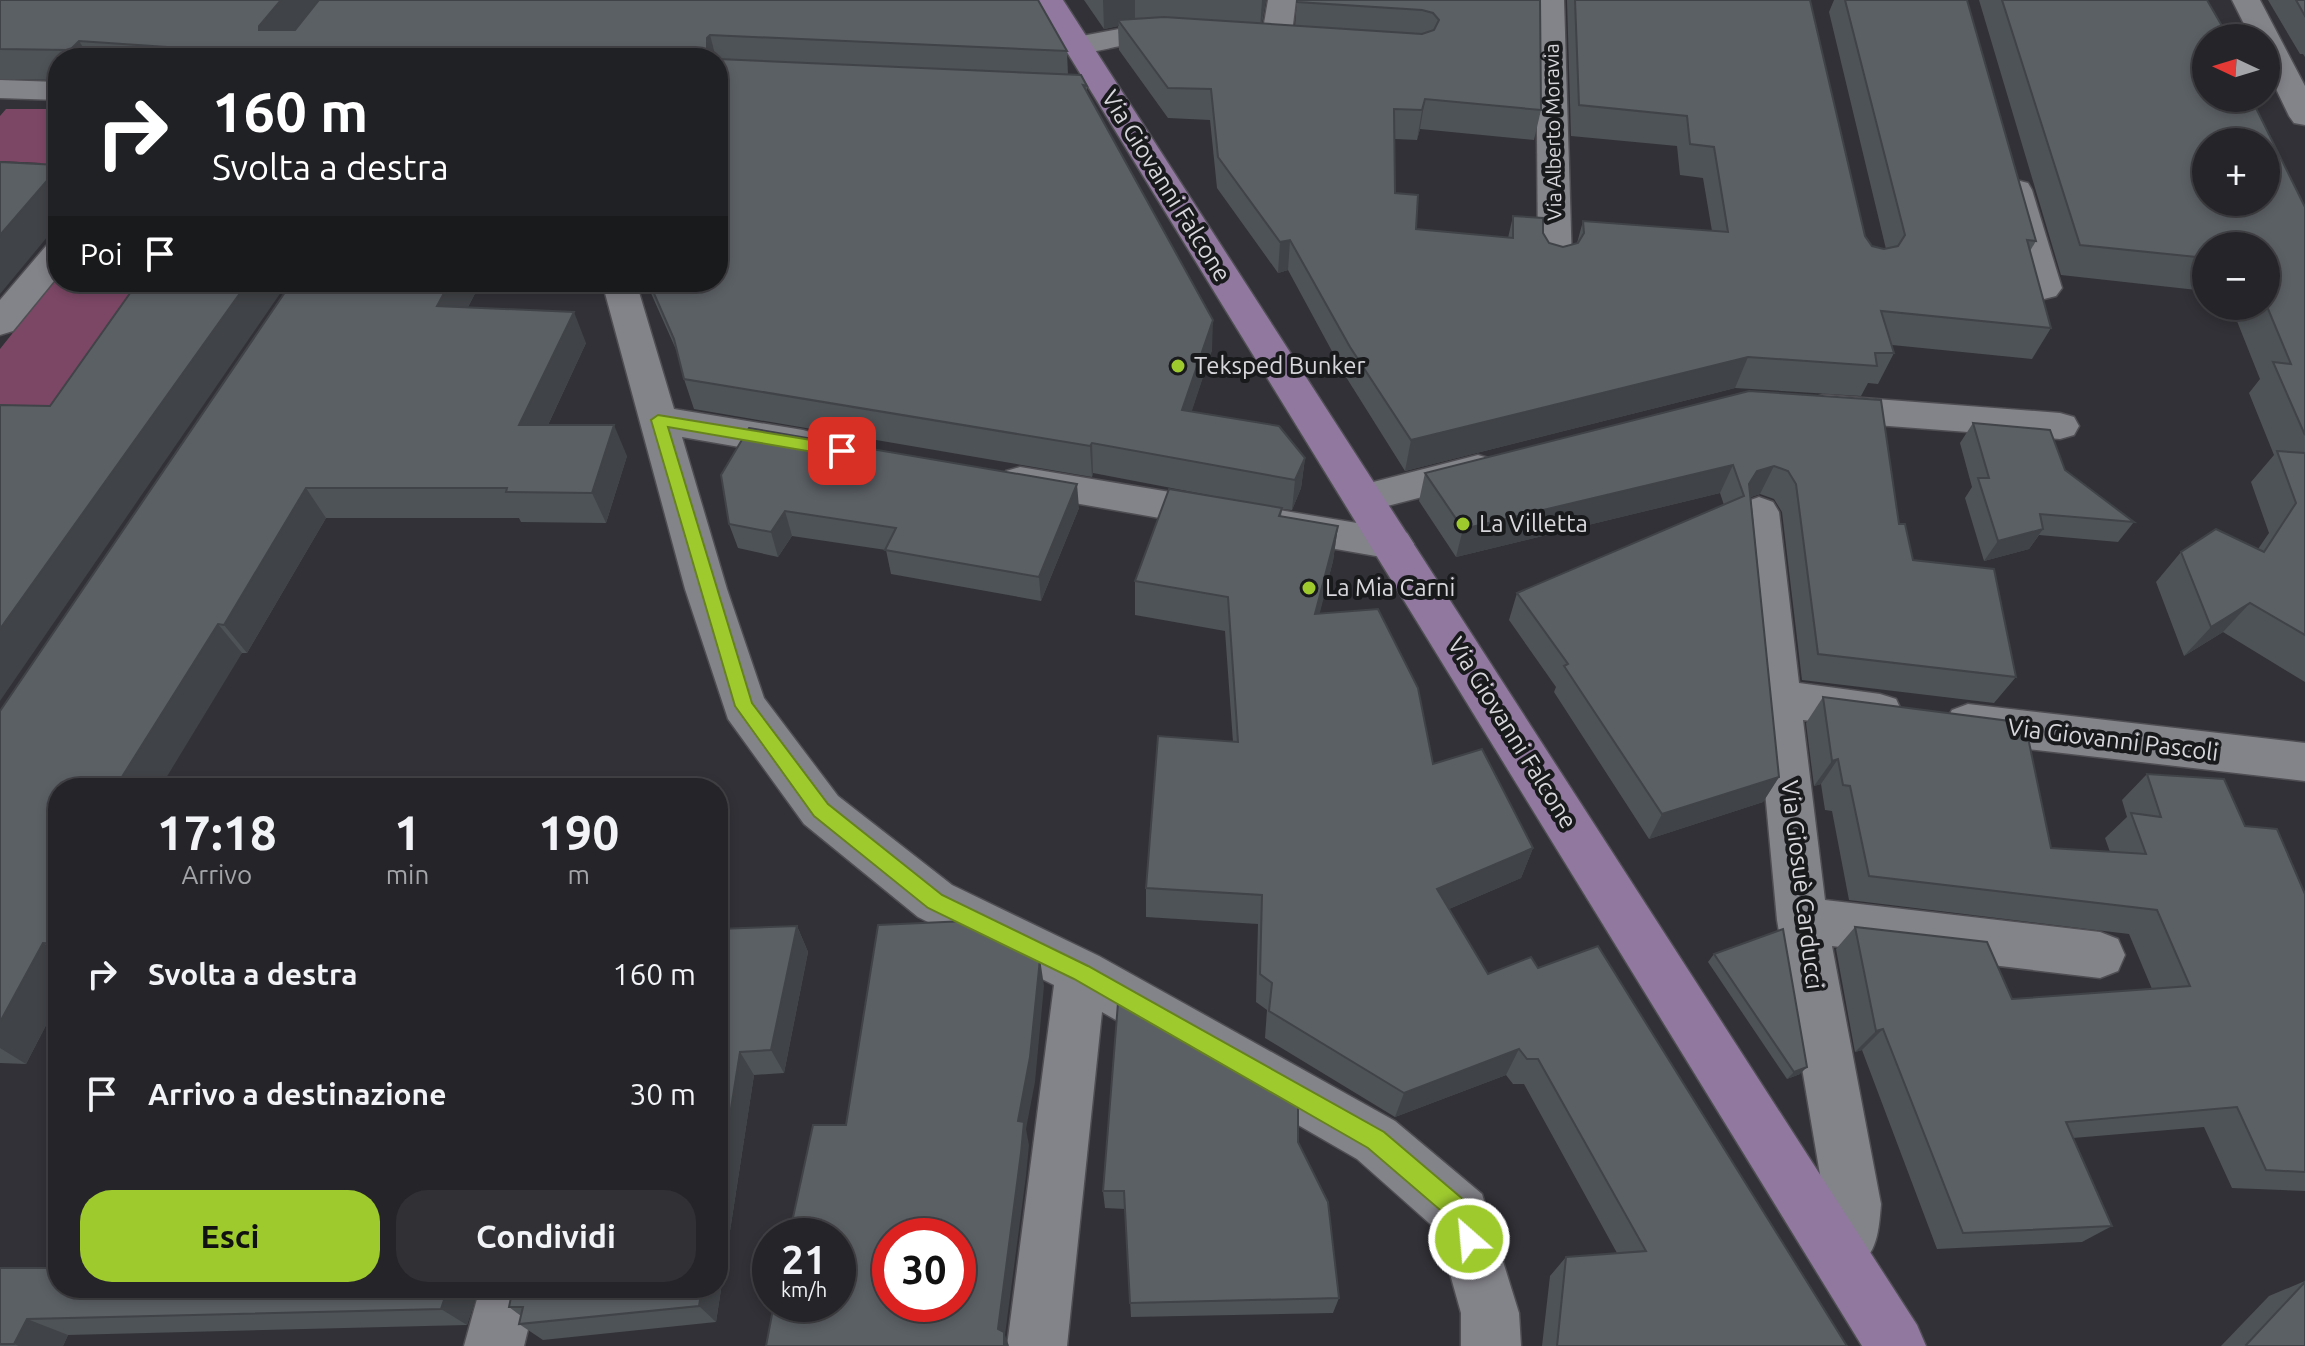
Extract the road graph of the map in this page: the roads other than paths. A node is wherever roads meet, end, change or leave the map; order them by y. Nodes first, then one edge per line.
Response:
1 (1049, 0) edge
2 (1282, 0) edge
3 (1550, 0) edge
4 (2246, 0) edge
5 (2259, 24) edge
6 (1206, 37) edge
7 (1308, 44) edge
8 (1076, 45) junction
9 (2280, 66) edge
10 (0, 89) edge
11 (48, 91) edge
12 (2305, 116) edge
13 (2009, 166) edge
14 (1555, 264) edge
15 (48, 266) edge
16 (2044, 288) edge
17 (622, 292) edge
18 (0, 323) edge
19 (1795, 406) edge
20 (658, 420) junction
21 (2060, 426) dead end
22 (846, 452) edge
23 (1515, 459) edge
24 (986, 475) edge
25 (1364, 498) junction
26 (1759, 512) dead end
27 (1393, 544) junction
28 (1779, 699) junction
29 (2305, 762) edge
30 (1802, 920) junction
31 (2100, 955) dead end
32 (1081, 973) junction
33 (1837, 1249) junction
34 (506, 1298) edge
35 (494, 1346) edge
36 (1037, 1346) edge
37 (1491, 1346) edge
38 (1896, 1346) edge

1 - 8 main road, Via Giovanni Falcone
2 - 7 street
3 - 14 street, Via Alberto Moravia
4 - 5 street
6 - 8 street
8 - 25 main road, Via Giovanni Falcone
9 - 12 street
10 - 11 street
13 - 16 street
15 - 18 street
17 - 20 street
19 - 21 street
20 - 22 street
20 - 32 street
23 - 25 street
24 - 27 street
25 - 27 main road, Via Giovanni Falcone
26 - 28 street, Via Giosuè Carducci
27 - 33 main road, Via Giovanni Falcone
28 - 29 street, Via Giovanni Pascoli
28 - 30 street, Via Giosuè Carducci
30 - 31 street
30 - 33 street, Via Giosuè Carducci
32 - 36 street
32 - 37 street
33 - 38 main road, Via Giovanni Falcone
34 - 35 street

